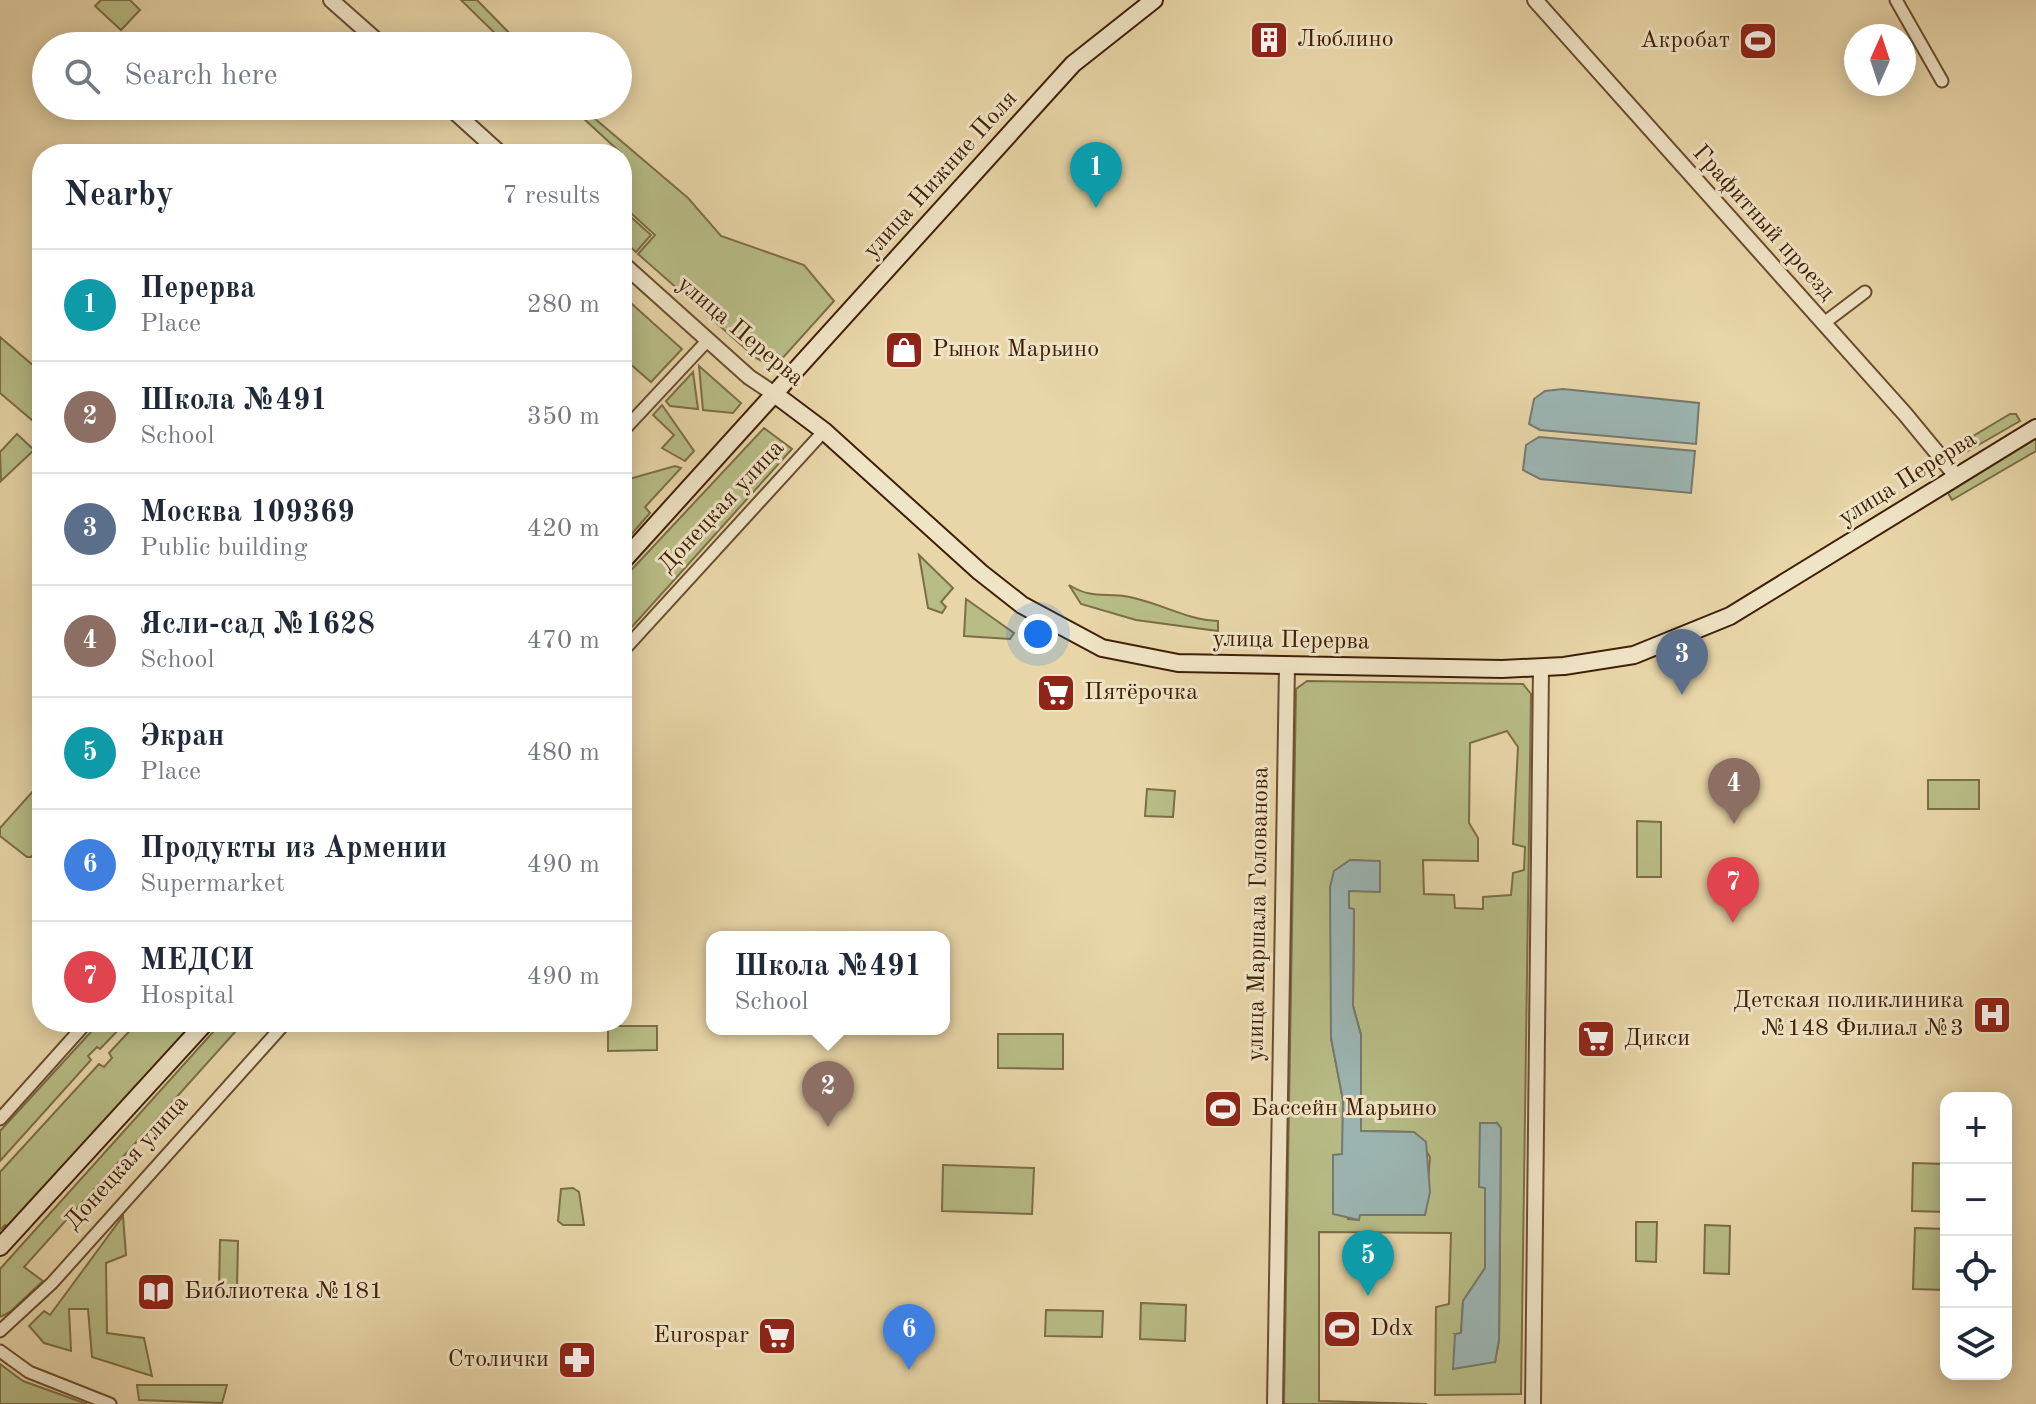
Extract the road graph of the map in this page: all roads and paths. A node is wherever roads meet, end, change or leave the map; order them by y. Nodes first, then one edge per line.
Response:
1 (331, 0) edge
2 (1154, 0) edge
3 (1535, 0) edge
4 (1896, 0) edge
5 (367, 32) edge
6 (1942, 81) dead end
7 (463, 120) edge
8 (490, 144) edge
9 (632, 272) edge
10 (1865, 292) dead end
11 (1824, 323) junction
12 (708, 340) junction
13 (776, 395) junction
14 (632, 421) edge
15 (2036, 428) edge
16 (824, 431) junction
17 (1957, 477) junction
18 (632, 551) edge
19 (632, 641) edge
20 (1287, 665) junction
21 (1541, 668) junction
22 (78, 1032) edge
23 (197, 1032) edge
24 (277, 1032) edge
25 (0, 1119) edge
26 (0, 1247) edge
27 (0, 1331) edge
28 (0, 1351) edge
29 (110, 1404) edge
30 (1275, 1404) edge
31 (1533, 1404) edge

1 - 5 street
2 - 13 main road, улица Нижние Поля
3 - 11 street, Графитный проезд
4 - 6 street
7 - 8 street
9 - 12 street, улица Перерва
10 - 11 street
11 - 17 street, Графитный проезд
12 - 13 street, улица Перерва
12 - 14 street
13 - 16 main road, улица Перерва
13 - 18 main road, Донецкая улица
15 - 17 main road, улица Перерва
16 - 19 street, Донецкая улица
16 - 20 main road, улица Перерва
17 - 21 main road, улица Перерва
20 - 21 main road, улица Перерва
20 - 30 street, улица Маршала Голованова
21 - 31 street
22 - 25 street
23 - 26 main road, Донецкая улица
24 - 27 street, Донецкая улица
28 - 29 street

